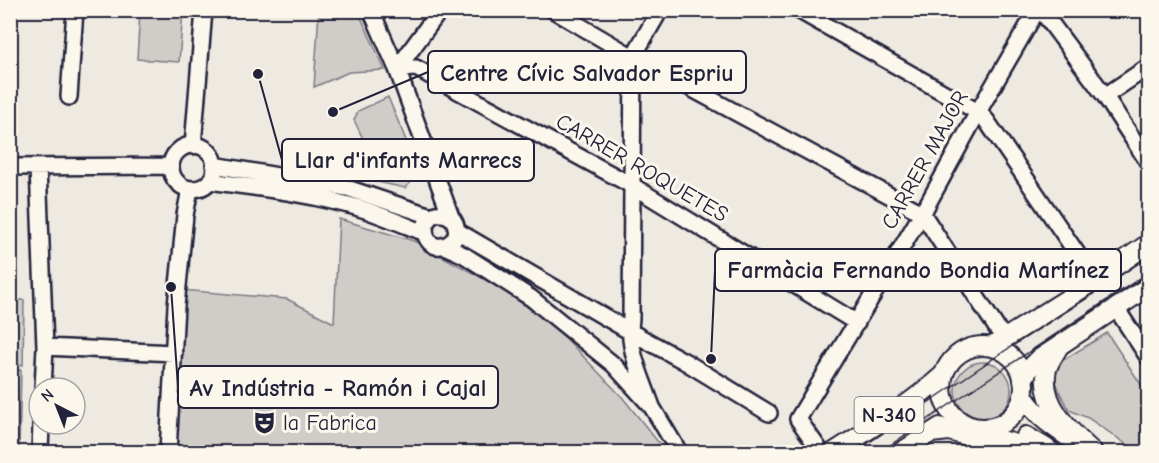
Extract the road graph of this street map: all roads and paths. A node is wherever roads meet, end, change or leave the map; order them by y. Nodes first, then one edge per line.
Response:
1 (75, 10) edge
2 (204, 10) edge
3 (371, 10) edge
4 (440, 10) edge
5 (552, 10) edge
6 (660, 10) edge
7 (798, 10) edge
8 (1039, 10) edge
9 (633, 57) junction
10 (1149, 67) edge
11 (397, 69) junction
12 (1105, 96) junction
13 (69, 97) dead end
14 (978, 112) junction
15 (193, 146) junction
16 (1149, 162) edge
17 (214, 165) junction
18 (171, 166) junction
19 (10, 167) edge
20 (38, 167) junction
21 (210, 181) junction
22 (631, 185) junction
23 (190, 189) junction
24 (922, 213) junction
25 (431, 216) junction
26 (454, 224) junction
27 (425, 234) junction
28 (1149, 244) edge
29 (444, 246) junction
30 (1095, 280) junction
31 (1149, 287) edge
32 (1116, 308) junction
33 (857, 323) junction
34 (629, 331) junction
35 (998, 342) junction
36 (1060, 344) junction
37 (45, 347) junction
38 (174, 353) junction
39 (1149, 357) edge
40 (943, 375) junction
41 (44, 376) edge
42 (1023, 388) junction
43 (652, 407) junction
44 (769, 413) dead end
45 (954, 418) junction
46 (999, 425) junction
47 (931, 433) junction
48 (41, 436) edge
49 (40, 453) edge
50 (168, 453) edge
51 (680, 453) edge
52 (821, 453) edge
53 (834, 453) edge
54 (901, 453) edge
55 (1034, 453) edge
56 (1051, 453) edge
57 (1092, 453) edge

1 - 13 street
2 - 15 street
3 - 11 street
4 - 11 street
5 - 9 street
6 - 9 street
7 - 14 street
8 - 12 street
8 - 14 street, CARRER MAJOR
9 - 22 street
9 - 24 street
10 - 12 street
11 - 22 street, CARRER ROQUETES
11 - 26 street
12 - 16 street
14 - 24 street, CARRER MAJOR
14 - 30 street
15 - 17 street
15 - 18 street
17 - 21 street
17 - 25 street
18 - 20 street
18 - 23 street
19 - 20 street
20 - 37 street
21 - 23 street
21 - 27 street
22 - 33 street, CARRER ROQUETES
22 - 34 street
23 - 38 street
24 - 33 street, CARRER MAJOR
24 - 35 street
25 - 26 street
25 - 27 street
26 - 29 street
26 - 34 street
27 - 29 street
28 - 30 main road, N-340
29 - 43 street
30 - 35 main road, N-340
31 - 32 main road
32 - 36 main road
32 - 39 street
33 - 52 street, CARRER MAJOR
34 - 43 street
34 - 44 street
35 - 40 main road, N-340
35 - 42 main road
36 - 42 main road
36 - 57 main road
37 - 38 street
37 - 41 street
38 - 50 street
40 - 45 main road, N-340
40 - 53 main road, N-340
42 - 46 main road
42 - 57 main road
43 - 51 street
45 - 46 main road, N-340
45 - 47 main road, N-340
46 - 56 main road
47 - 54 main road, N-340
47 - 55 main road
48 - 49 street

